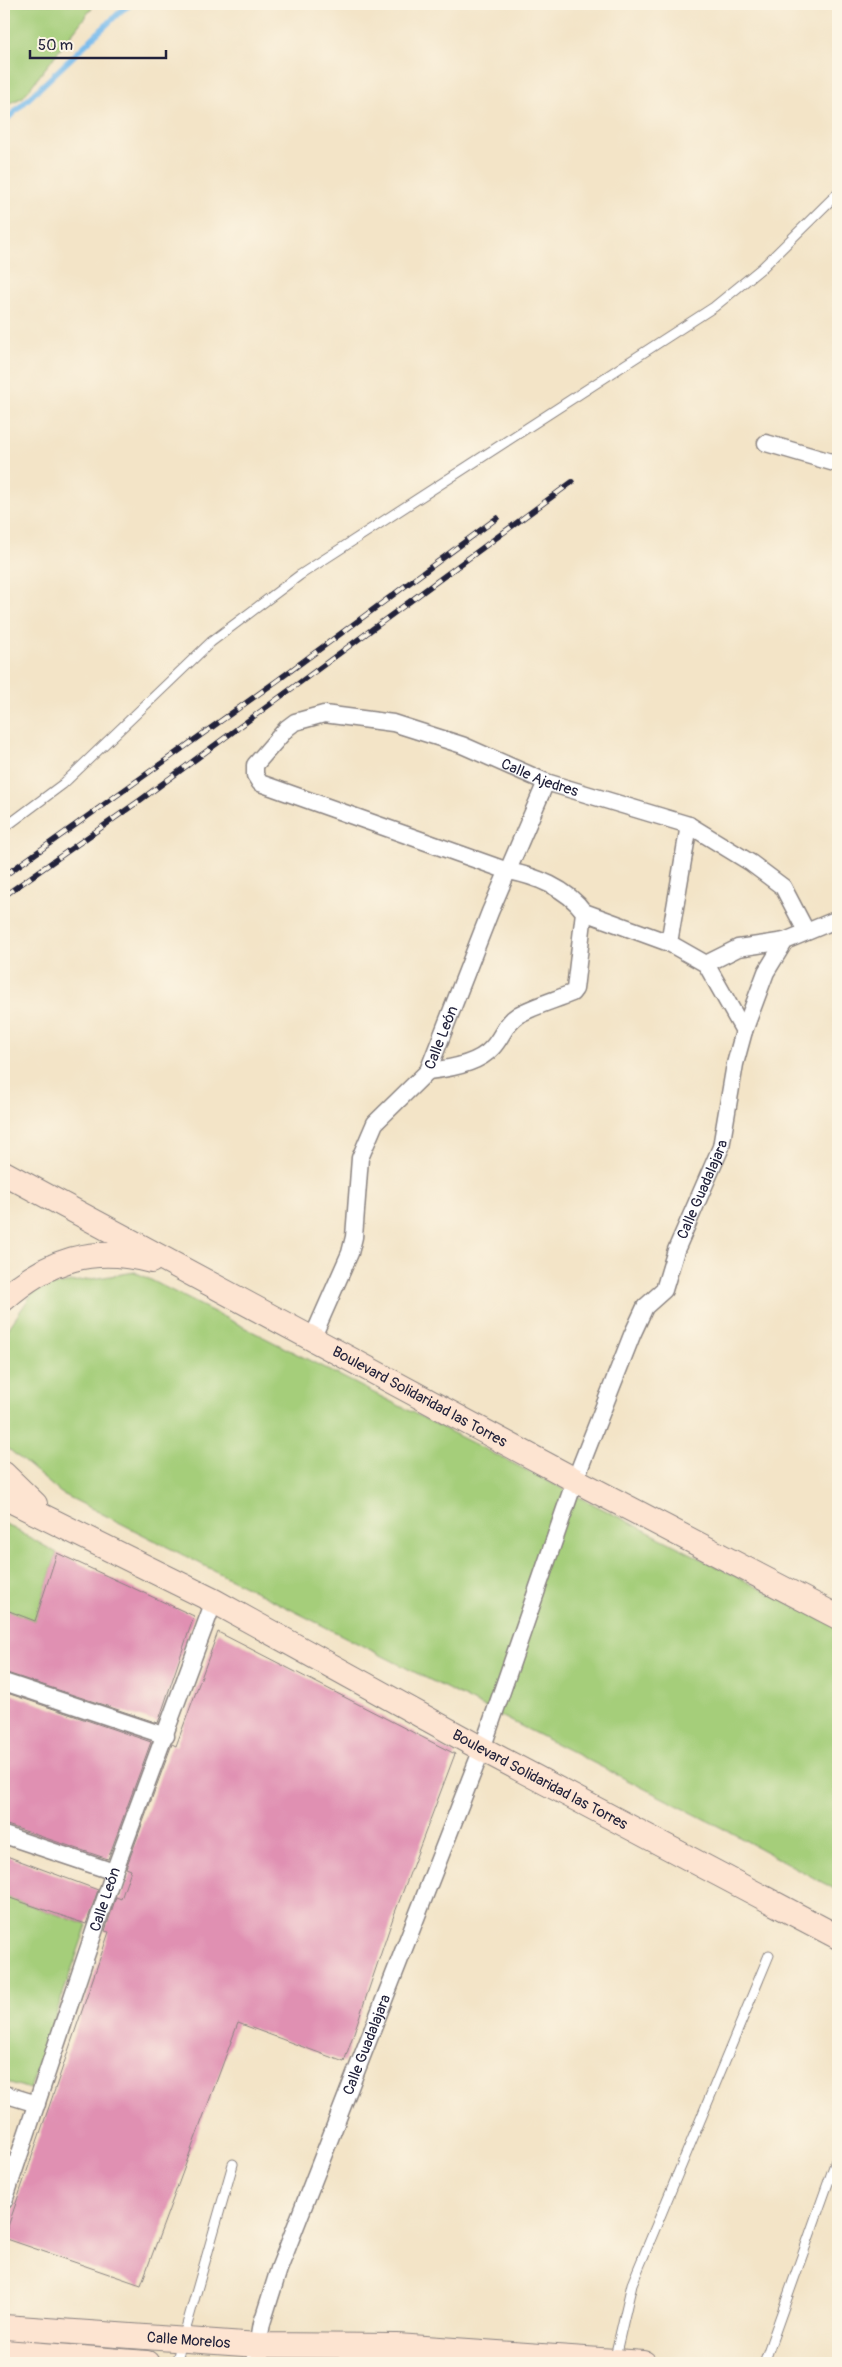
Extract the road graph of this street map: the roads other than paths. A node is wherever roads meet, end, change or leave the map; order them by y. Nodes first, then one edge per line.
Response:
1 (838, 193) edge
2 (766, 443) dead end
3 (838, 464) edge
4 (546, 782) junction
5 (689, 825) junction
6 (4, 828) edge
7 (508, 871) junction
8 (584, 912) junction
9 (838, 919) edge
10 (806, 931) junction
11 (785, 941) junction
12 (669, 943) junction
13 (706, 964) junction
14 (744, 1031) junction
15 (428, 1071) junction
16 (4, 1173) edge
17 (179, 1269) junction
18 (4, 1299) edge
19 (312, 1339) junction
20 (4, 1474) edge
21 (575, 1480) junction
22 (4, 1497) edge
23 (53, 1520) junction
24 (214, 1601) junction
25 (838, 1617) edge
26 (4, 1682) edge
27 (166, 1736) junction
28 (482, 1749) junction
29 (4, 1835) edge
30 (114, 1872) junction
31 (838, 1937) edge
32 (769, 1955) dead end
33 (4, 2094) edge
34 (37, 2104) junction
35 (838, 2155) edge
36 (233, 2164) dead end
37 (4, 2201) edge
38 (4, 2327) edge
39 (182, 2340) junction
40 (4, 2352) edge
41 (257, 2354) edge
42 (396, 2355) edge
43 (54, 2359) edge
44 (614, 2361) junction
45 (143, 2363) edge
46 (147, 2363) edge
47 (176, 2363) edge
48 (644, 2363) edge
49 (764, 2363) edge

1 - 6 lane
2 - 3 street
4 - 5 street, Calle Ajedres
4 - 7 street, Calle León
4 - 7 street, Calle Ajedres
5 - 10 street, Calle Ajedres
5 - 12 street
7 - 8 street
7 - 15 street, Calle León
8 - 12 street
8 - 15 street
9 - 10 street
10 - 11 street
11 - 13 street
11 - 14 street, Calle Guadalajara
12 - 13 street
13 - 14 street
14 - 21 street, Calle Guadalajara
15 - 19 street, Calle León
16 - 17 main road, Boulevard Solidaridad las Torres
17 - 18 main road
17 - 19 main road, Boulevard Solidaridad las Torres
19 - 21 main road, Boulevard Solidaridad las Torres
20 - 23 main road
21 - 25 main road, Boulevard Solidaridad las Torres
21 - 28 street, Calle Guadalajara
22 - 23 main road, Boulevard Solidaridad las Torres
23 - 24 main road, Boulevard Solidaridad las Torres
24 - 27 street, Calle León
24 - 28 main road, Boulevard Solidaridad las Torres
26 - 27 street
27 - 30 street, Calle León
28 - 31 main road, Boulevard Solidaridad las Torres
28 - 41 street, Calle Guadalajara
29 - 30 street
30 - 34 street, Calle León
32 - 44 lane
33 - 34 street
34 - 37 street, Calle León
35 - 49 lane
36 - 39 lane
38 - 39 main road, Calle Morelos
39 - 41 main road, Calle Morelos
39 - 47 lane
40 - 43 main road, Calle Morelos
41 - 42 main road, Calle Morelos
42 - 44 main road, Calle Morelos
43 - 45 main road, Calle Morelos
44 - 48 main road, Calle Morelos
45 - 46 main road, Calle Morelos

